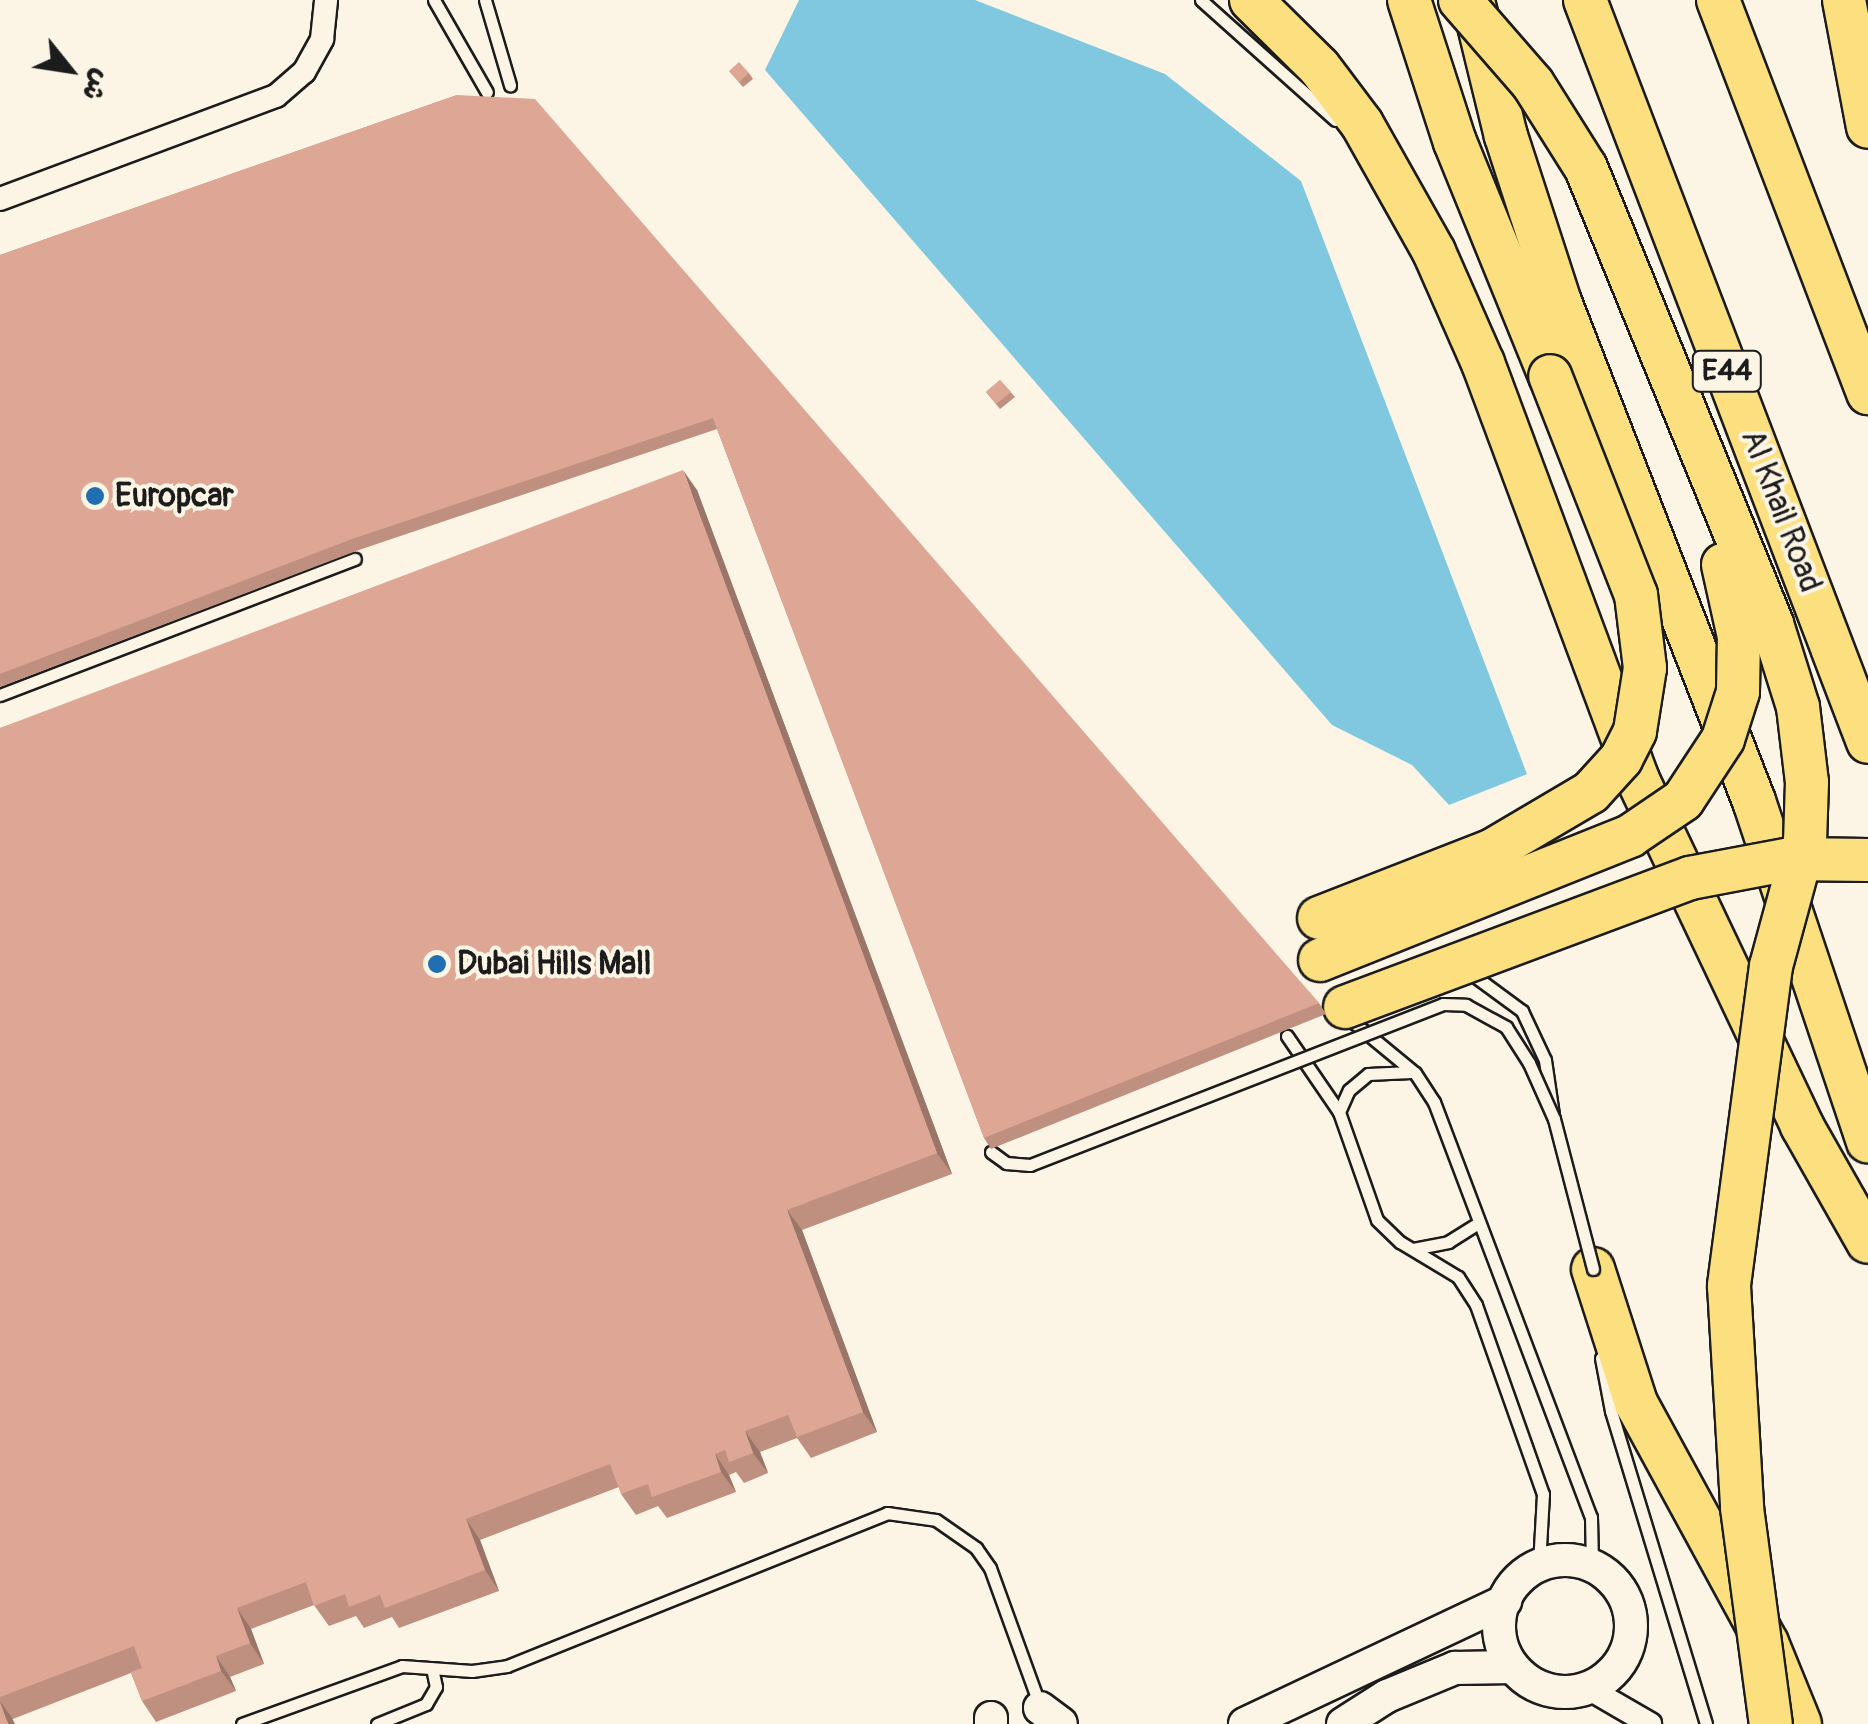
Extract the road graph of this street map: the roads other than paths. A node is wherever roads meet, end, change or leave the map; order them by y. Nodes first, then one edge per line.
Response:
1 (326, 0) edge
2 (434, 0) edge
3 (485, 0) edge
4 (1201, 0) edge
5 (1251, 0) edge
6 (1409, 0) edge
7 (1460, 0) edge
8 (1473, 0) edge
9 (1585, 0) edge
10 (1718, 0) edge
11 (1844, 0) edge
12 (510, 85) dead end
13 (487, 92) edge
14 (1868, 127) edge
15 (1392, 175) junction
16 (0, 199) edge
17 (1868, 393) edge
18 (1677, 396) junction
19 (355, 558) dead end
20 (0, 696) edge
21 (1868, 742) edge
22 (1868, 860) edge
23 (1320, 918) dead end
24 (1337, 993) junction
25 (1286, 1036) dead end
26 (1415, 1073) junction
27 (1339, 1112) junction
28 (1554, 1119) junction
29 (1868, 1141) edge
30 (992, 1152) dead end
31 (1479, 1223) junction
32 (1868, 1242) edge
33 (1413, 1249) junction
34 (1593, 1269) junction
35 (1539, 1566) junction
36 (1592, 1566) junction
37 (1505, 1600) junction
38 (1514, 1667) junction
39 (432, 1668) junction
40 (1588, 1688) junction
41 (1385, 1710) edge
42 (1049, 1718) edge
43 (242, 1724) edge
44 (377, 1724) edge
45 (1244, 1724) edge
46 (1344, 1724) edge
47 (1650, 1724) edge
48 (1706, 1724) edge
49 (1771, 1724) edge
50 (1800, 1724) edge

1 - 16 street
2 - 13 lane
3 - 12 lane
4 - 15 lane
5 - 15 highway
6 - 23 highway, bridge
7 - 18 highway, bridge
8 - 29 highway
9 - 21 highway, Al Khail Road / E44
10 - 17 highway
11 - 14 highway
15 - 32 highway
18 - 24 highway, bridge
18 - 49 highway, bridge
19 - 20 lane
22 - 24 highway, bridge
24 - 26 lane
24 - 28 lane, bridge
25 - 27 lane
26 - 27 lane
26 - 31 lane
27 - 33 lane
28 - 30 lane, bridge
28 - 34 lane, bridge
31 - 33 lane
31 - 36 lane
33 - 35 lane
34 - 48 lane
34 - 50 highway
35 - 36 main road
35 - 37 main road
36 - 40 main road
37 - 38 main road
37 - 45 main road
38 - 40 main road
38 - 41 main road
39 - 42 lane
39 - 43 lane
39 - 44 lane
40 - 47 street
41 - 46 main road

